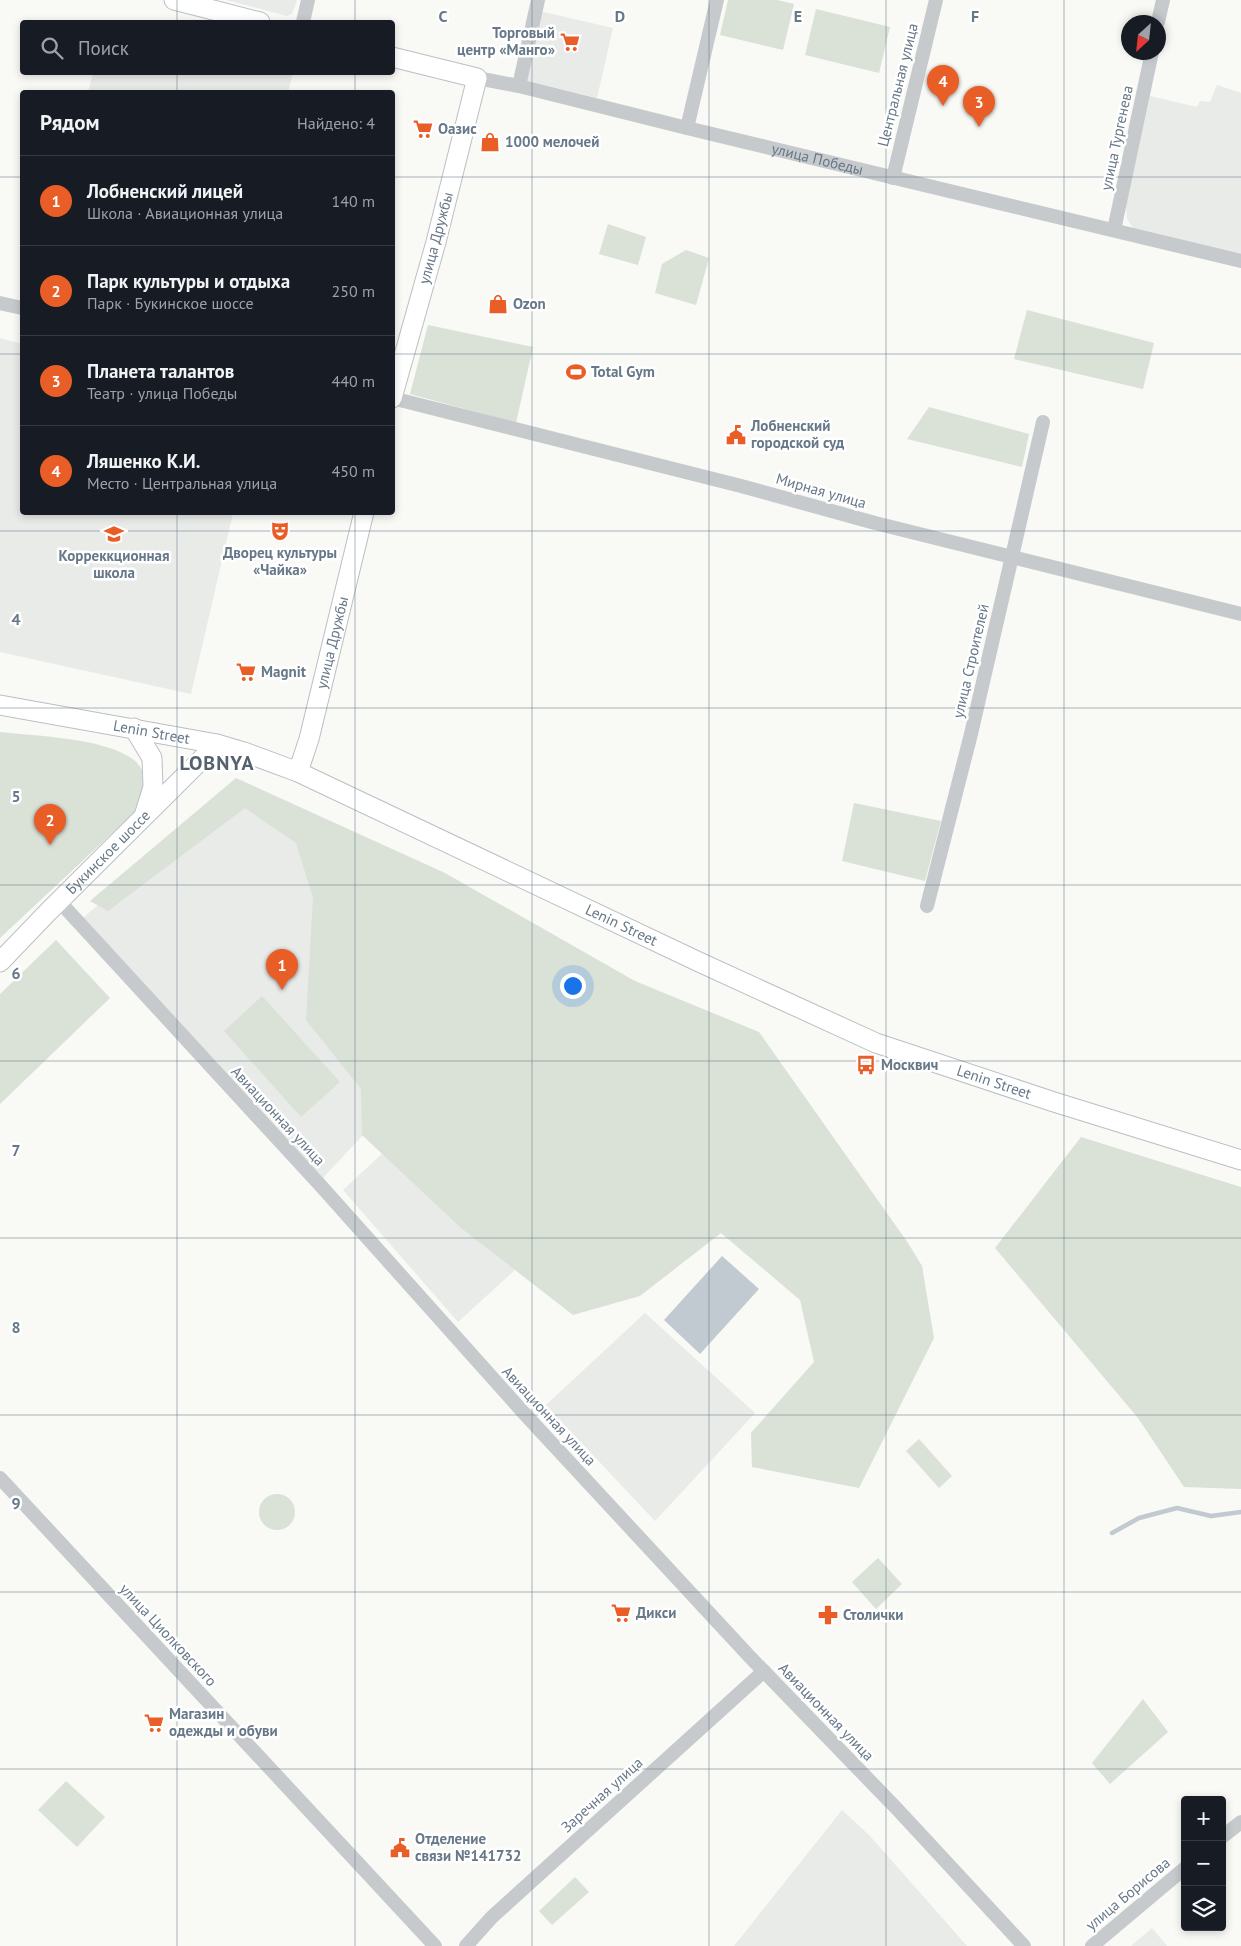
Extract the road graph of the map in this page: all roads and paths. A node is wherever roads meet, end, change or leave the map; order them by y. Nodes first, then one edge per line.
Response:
1 (174, 0) edge
2 (308, 0) edge
3 (538, 0) edge
4 (717, 0) edge
5 (936, 0) edge
6 (1163, 0) edge
7 (1160, 15) edge
8 (252, 20) edge
9 (303, 20) edge
10 (395, 59) edge
11 (1150, 60) edge
12 (477, 78) junction
13 (519, 86) junction
14 (688, 128) junction
15 (893, 178) junction
16 (1114, 230) junction
17 (1241, 261) edge
18 (0, 303) edge
19 (20, 308) edge
20 (395, 387) edge
21 (395, 399) edge
22 (1043, 422) dead end
23 (363, 515) edge
24 (1012, 557) junction
25 (1241, 614) edge
26 (0, 704) edge
27 (134, 728) junction
28 (217, 744) junction
29 (298, 772) junction
30 (144, 817) junction
31 (58, 901) junction
32 (927, 906) dead end
33 (0, 962) edge
34 (1241, 1160) edge
35 (0, 1478) edge
36 (764, 1671) junction
37 (1241, 1822) edge
38 (1226, 1835) edge
39 (1181, 1871) edge
40 (436, 1946) edge
41 (466, 1946) edge
42 (1024, 1946) edge
43 (1092, 1946) edge

1 - 8 main road
2 - 9 street
3 - 13 street
4 - 14 street
5 - 15 street, Центральная улица
6 - 7 street
10 - 12 main road, улица Победы
11 - 16 street, улица Тургенева
12 - 13 street, улица Победы
12 - 20 main road, улица Дружбы
13 - 14 street, улица Победы
14 - 15 street, улица Победы
15 - 16 street, улица Победы
16 - 17 street, улица Победы
18 - 19 street
21 - 24 street, Мирная улица
22 - 24 street, улица Строителей
23 - 29 main road, улица Дружбы
24 - 25 street, Мирная улица
24 - 32 street, улица Строителей
26 - 27 main road, Lenin Street
27 - 28 main road, Lenin Street
27 - 30 main road
28 - 29 main road, Lenin Street
28 - 30 main road, Букинское шоссе
29 - 34 main road, Lenin Street
30 - 31 main road, Букинское шоссе
31 - 33 main road, Букинское шоссе
31 - 36 street, Авиационная улица
35 - 40 street, улица Циолковского
36 - 41 street, Заречная улица
36 - 42 street, Авиационная улица
37 - 38 street
39 - 43 street, улица Борисова

